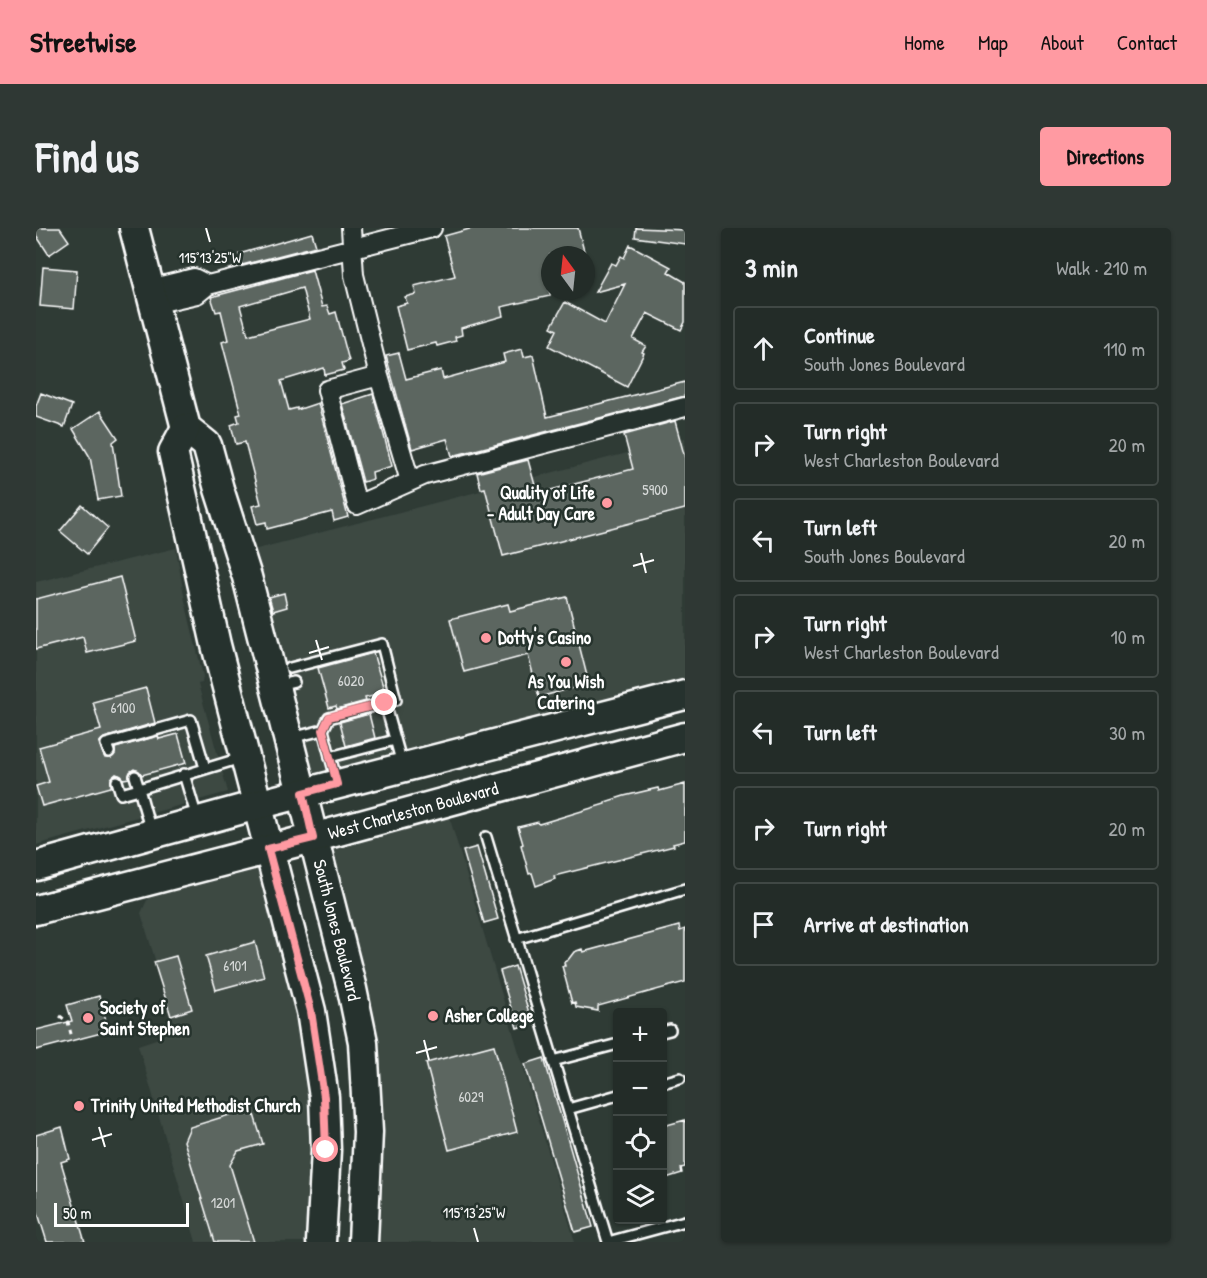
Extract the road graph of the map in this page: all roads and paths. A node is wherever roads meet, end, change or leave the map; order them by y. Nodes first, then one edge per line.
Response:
1 (134, 228) edge
2 (351, 228) edge
3 (432, 228) edge
4 (353, 248) junction
5 (151, 297) junction
6 (379, 376) junction
7 (685, 407) edge
8 (186, 428) junction
9 (410, 481) junction
10 (286, 679) junction
11 (685, 695) edge
12 (385, 703) junction
13 (323, 730) junction
14 (685, 736) edge
15 (289, 738) junction
16 (395, 740) junction
17 (109, 752) dead end
18 (246, 757) junction
19 (330, 757) junction
20 (165, 768) dead end
21 (206, 768) junction
22 (403, 768) junction
23 (184, 774) junction
24 (135, 776) dead end
25 (168, 779) junction
26 (117, 781) dead end
27 (337, 784) junction
28 (139, 789) junction
29 (303, 793) junction
30 (257, 805) junction
31 (197, 821) junction
32 (152, 834) junction
33 (486, 837) dead end
34 (313, 838) junction
35 (268, 849) junction
36 (36, 866) edge
37 (685, 889) edge
38 (36, 910) edge
39 (516, 939) junction
40 (60, 1016) dead end
41 (72, 1038) dead end
42 (613, 1045) edge
43 (553, 1061) junction
44 (680, 1078) dead end
45 (667, 1082) edge
46 (613, 1096) edge
47 (568, 1109) junction
48 (685, 1221) edge
49 (321, 1242) edge
50 (363, 1242) edge

1 - 5 main road
2 - 4 street
3 - 4 street
4 - 5 street
4 - 6 street
5 - 8 main road
6 - 9 street
6 - 9 street
7 - 9 street
8 - 10 main road, South Jones Boulevard
8 - 18 main road
10 - 12 lane
10 - 15 main road, South Jones Boulevard
11 - 22 main road
12 - 13 lane
12 - 16 lane
13 - 15 lane
13 - 19 lane
14 - 34 main road, West Charleston Boulevard
15 - 29 main road, South Jones Boulevard
16 - 19 lane
16 - 22 lane
17 - 21 lane
18 - 21 lane
18 - 30 main road
19 - 27 lane
20 - 25 lane
21 - 23 lane
22 - 27 main road
23 - 25 lane
23 - 31 lane
24 - 28 lane
25 - 28 lane
26 - 28 lane
27 - 29 main road
28 - 32 lane
29 - 30 main road
29 - 34 main road, South Jones Boulevard
30 - 31 main road
30 - 35 main road
31 - 32 main road
32 - 36 main road
33 - 39 lane
34 - 35 main road, West Charleston Boulevard
34 - 50 main road, South Jones Boulevard
35 - 38 main road, West Charleston Boulevard
35 - 49 main road
37 - 39 lane
39 - 43 lane
40 - 41 path
42 - 43 lane
43 - 47 lane
44 - 45 lane
46 - 47 lane
47 - 48 lane

